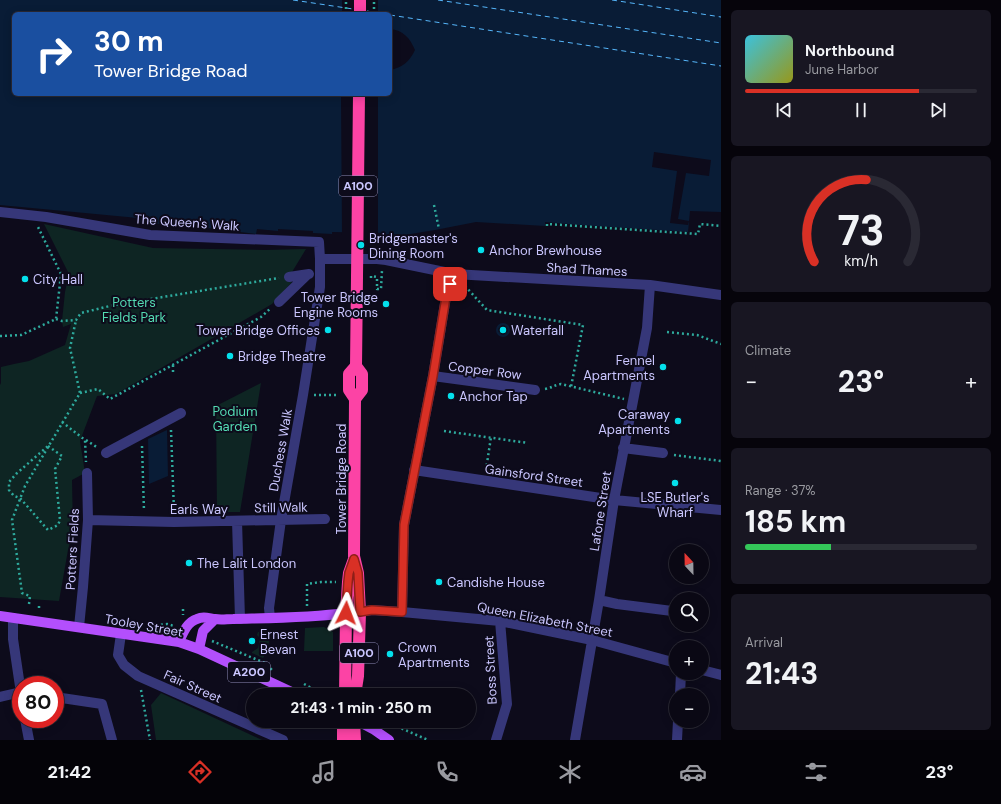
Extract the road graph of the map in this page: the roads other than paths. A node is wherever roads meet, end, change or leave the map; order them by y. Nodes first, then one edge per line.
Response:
1 (360, 0) edge
2 (360, 12) edge
3 (359, 96) edge
4 (0, 212) edge
5 (320, 259) junction
6 (307, 274) junction
7 (320, 274) junction
8 (454, 274) junction
9 (289, 277) road end
10 (650, 285) junction
11 (721, 295) edge
12 (280, 302) road end
13 (433, 376) junction
14 (535, 390) road end
15 (181, 413) dead end
16 (623, 448) junction
17 (106, 452) dead end
18 (663, 453) road end
19 (414, 470) junction
20 (87, 473) road end
21 (614, 500) junction
22 (721, 510) edge
23 (325, 519) dead end
24 (88, 520) junction
25 (281, 520) junction
26 (237, 521) junction
27 (354, 559) junction
28 (599, 600) junction
29 (669, 611) edge
30 (360, 612) junction
31 (402, 612) junction
32 (346, 613) junction
33 (0, 616) edge
34 (14, 618) junction
35 (270, 618) junction
36 (216, 619) junction
37 (240, 619) junction
38 (500, 621) junction
39 (79, 627) junction
40 (121, 634) junction
41 (592, 640) junction
42 (178, 642) junction
43 (199, 649) junction
44 (669, 661) edge
45 (709, 672) edge
46 (721, 675) edge
47 (18, 676) edge
48 (283, 688) edge
49 (345, 688) edge
50 (356, 688) edge
51 (12, 695) edge
52 (0, 697) edge
53 (64, 698) edge
54 (27, 728) edge
55 (343, 728) edge
56 (354, 728) edge
57 (370, 728) edge
58 (678, 728) edge
59 (29, 740) edge
60 (112, 740) edge
61 (283, 740) edge
62 (343, 740) edge
63 (355, 740) edge
64 (389, 740) edge
65 (496, 740) edge
66 (575, 740) edge
67 (677, 740) edge

1 - 2 highway
3 - 27 highway, Tower Bridge Road / A100, bridge
4 - 5 street, The Queen's Walk
5 - 7 street, Duchess Walk
5 - 8 street, Shad Thames
6 - 7 street
6 - 9 street
6 - 12 street
7 - 25 street, Duchess Walk
8 - 10 street, Shad Thames
8 - 13 street
10 - 11 street, Shad Thames
10 - 16 street, Lafone Street
13 - 14 street, Copper Row
13 - 19 street
15 - 17 street
16 - 18 street
16 - 21 street, Lafone Street
19 - 21 street, Gainsford Street
19 - 31 street
20 - 24 street, Potters Fields
21 - 22 street, Gainsford Street
21 - 28 street, Lafone Street
23 - 25 street, Still Walk
24 - 26 street, Earls Way
24 - 39 street, Potters Fields
25 - 26 street, Still Walk
25 - 35 street, Duchess Walk
26 - 37 street, Earls Way
27 - 30 highway, Tower Bridge Road / A100
27 - 32 highway, Tower Bridge Road / A100
28 - 29 street
28 - 41 street, Lafone Street
30 - 31 street, Queen Elizabeth Street
30 - 50 highway, Tower Bridge Road / A100
31 - 38 street, Queen Elizabeth Street
32 - 35 main road
32 - 49 highway, Tower Bridge Road / A100
33 - 34 main road, Tooley Street / A200
34 - 39 main road, Tooley Street / A200
34 - 47 street
35 - 37 main road
36 - 37 main road
36 - 42 main road
36 - 43 main road
38 - 41 street, Queen Elizabeth Street
38 - 65 street, Boss Street
39 - 40 main road, Tooley Street / A200
40 - 42 main road, Tooley Street / A200
40 - 61 street, Fair Street
41 - 44 street, Queen Elizabeth Street
41 - 66 street, Lafone Street
42 - 43 main road, Tooley Street / A200
43 - 48 main road, Tooley Street / A200
45 - 46 street
51 - 52 street
53 - 60 street
54 - 59 street
55 - 62 highway
56 - 63 highway
57 - 64 main road
58 - 67 street

